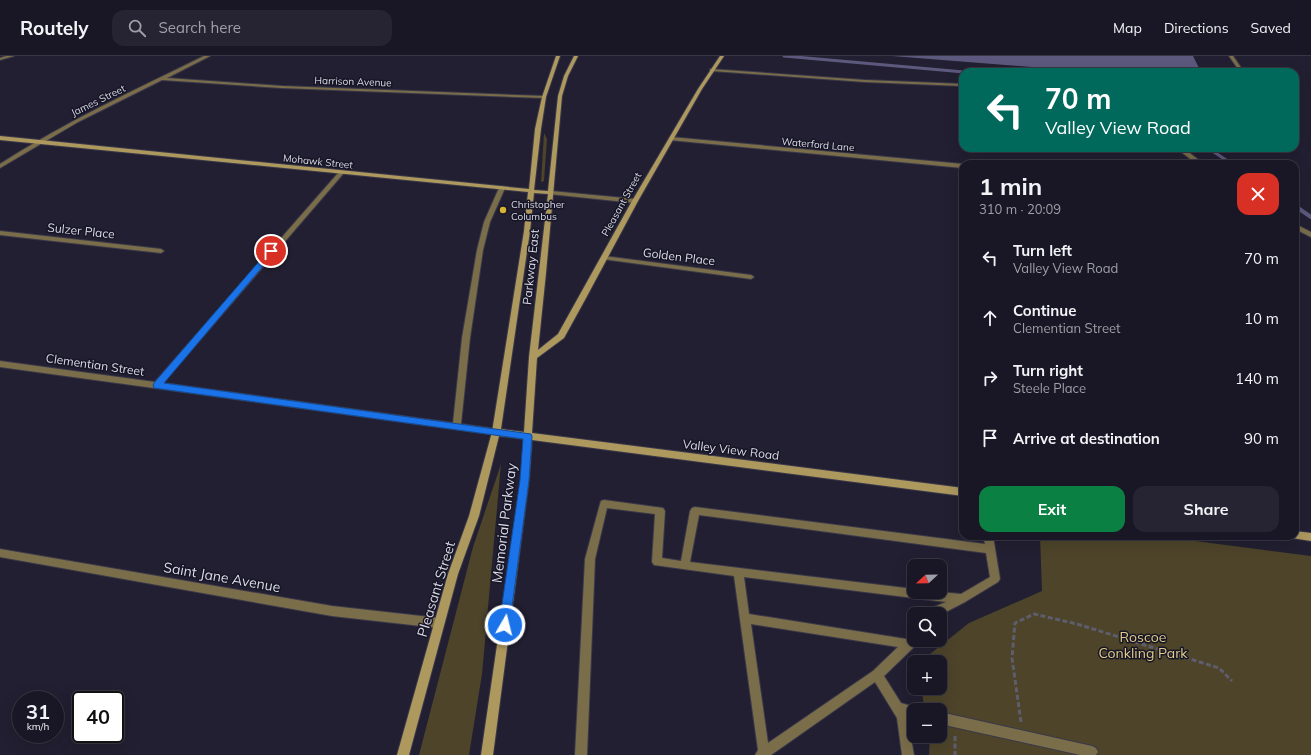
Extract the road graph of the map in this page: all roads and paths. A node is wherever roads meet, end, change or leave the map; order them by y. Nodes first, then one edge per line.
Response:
1 (12, 56) edge
2 (208, 56) edge
3 (558, 56) edge
4 (576, 56) edge
5 (722, 56) edge
6 (1231, 56) edge
7 (0, 59) edge
8 (1239, 68) edge
9 (712, 70) junction
10 (162, 79) junction
11 (959, 85) edge
12 (544, 97) junction
13 (0, 138) edge
14 (671, 140) junction
15 (37, 142) junction
16 (1184, 152) edge
17 (1196, 160) edge
18 (0, 166) edge
19 (959, 166) edge
20 (341, 173) junction
21 (502, 188) junction
22 (532, 191) junction
23 (551, 193) junction
24 (635, 201) junction
25 (1299, 228) edge
26 (0, 233) edge
27 (1311, 235) edge
28 (160, 251) dead end
29 (604, 258) junction
30 (751, 277) dead end
31 (533, 357) junction
32 (0, 364) edge
33 (157, 385) junction
34 (457, 426) junction
35 (496, 432) junction
36 (528, 436) junction
37 (959, 491) edge
38 (1299, 536) edge
39 (1311, 537) edge
40 (989, 540) edge
41 (990, 549) junction
42 (0, 553) edge
43 (685, 565) junction
44 (738, 572) junction
45 (962, 599) junction
46 (945, 607) edge
47 (744, 618) junction
48 (439, 623) junction
49 (907, 640) edge
50 (907, 645) edge
51 (877, 675) junction
52 (1232, 681) dead end
53 (897, 708) junction
54 (907, 710) edge
55 (947, 720) edge
56 (954, 721) junction
57 (1023, 737) junction
58 (1092, 752) dead end
59 (763, 754) edge
60 (403, 755) edge
61 (487, 755) edge
62 (580, 755) edge
63 (908, 755) edge
64 (955, 755) edge

1 - 7 street
2 - 10 street, James Street
3 - 12 street, Parkway East
4 - 23 street, Parkway East
5 - 9 street, Pleasant Street
6 - 8 street
9 - 11 street
9 - 14 street, Pleasant Street
10 - 12 street, Harrison Avenue
10 - 15 street, James Street
12 - 22 street, Parkway East
13 - 15 street, Mohawk Street
14 - 19 street, Waterford Lane
14 - 24 street, Pleasant Street
15 - 18 street, James Street
15 - 20 street, Mohawk Street
16 - 17 street
20 - 21 street, Mohawk Street
20 - 33 street
21 - 22 street, Mohawk Street
21 - 34 street
22 - 23 street, Mohawk Street
22 - 35 street, Parkway East
23 - 24 street, Mohawk Street
23 - 31 street, Parkway East
24 - 29 street, Pleasant Street
25 - 27 street
26 - 28 street, Sulzer Place
29 - 30 street, Golden Place
29 - 31 street, Pleasant Street
31 - 36 street, Parkway East
32 - 33 street, Clementian Street
33 - 34 street, Clementian Street
34 - 35 street, Clementian Street
35 - 36 street, Valley View Road
35 - 48 street, Pleasant Street
36 - 37 street, Valley View Road
36 - 61 street, Memorial Parkway
38 - 39 street
40 - 41 street
41 - 43 street
41 - 45 street
42 - 48 street, Saint Jane Avenue
43 - 44 street
43 - 62 street
44 - 45 street
44 - 47 street
45 - 46 street
47 - 49 street
47 - 59 street
48 - 60 street, Pleasant Street
50 - 51 street
51 - 53 street
51 - 59 street
52 - 57 path
53 - 54 street
53 - 63 street
55 - 56 street
56 - 57 street
56 - 64 path
57 - 58 street

